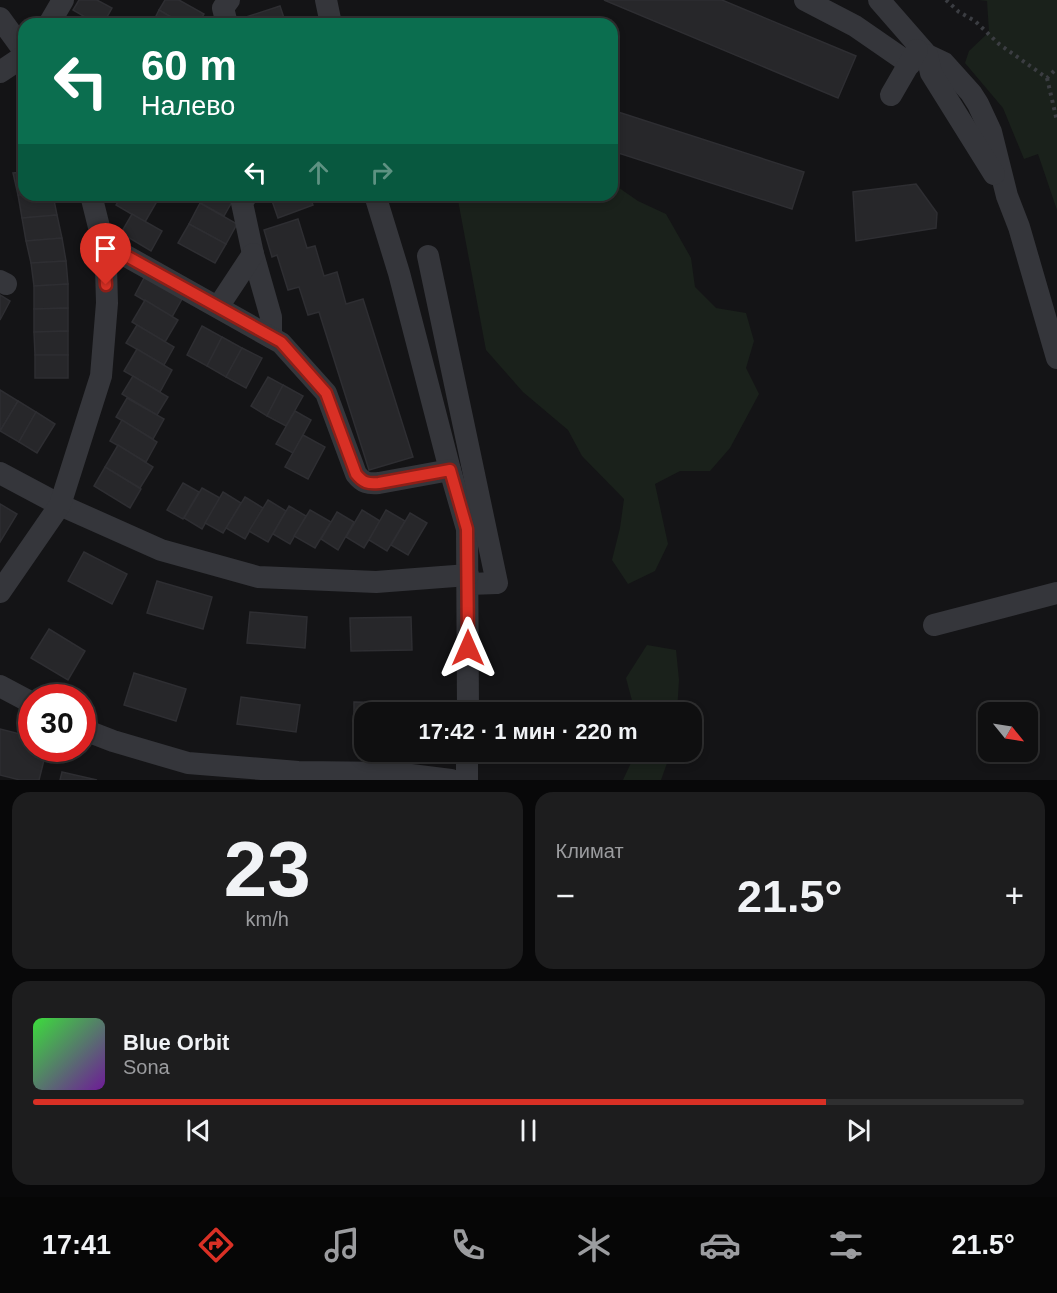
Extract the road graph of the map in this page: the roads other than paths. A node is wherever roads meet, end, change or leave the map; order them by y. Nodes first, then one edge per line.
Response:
1 (63, 0) edge
2 (229, 0) edge
3 (326, 0) edge
4 (805, 0) edge
5 (879, 0) edge
6 (0, 18) edge
7 (52, 18) edge
8 (226, 18) edge
9 (330, 18) edge
10 (18, 44) edge
11 (919, 55) junction
12 (18, 58) edge
13 (0, 72) edge
14 (891, 95) dead end
15 (92, 201) edge
16 (243, 201) edge
17 (377, 201) edge
18 (103, 243) junction
19 (253, 254) junction
20 (428, 256) dead end
21 (218, 307) junction
22 (272, 337) junction
23 (1057, 358) edge
24 (450, 470) junction
25 (0, 472) edge
26 (60, 506) junction
27 (468, 579) junction
28 (0, 592) edge
29 (1057, 593) edge
30 (934, 625) dead end
31 (0, 686) edge
32 (18, 696) edge
33 (468, 702) edge
34 (96, 734) edge
35 (467, 762) edge
36 (451, 780) edge
37 (467, 780) edge

1 - 7 street
2 - 8 street
3 - 9 street
4 - 11 street
5 - 11 street
6 - 10 street
11 - 14 street
11 - 23 street
12 - 13 street
15 - 18 street
16 - 19 street
17 - 24 street
18 - 21 street
18 - 26 street
19 - 21 street
19 - 22 street
20 - 27 street
21 - 22 street
22 - 24 street
24 - 27 street
25 - 26 street
26 - 27 street
26 - 28 street
27 - 33 street
29 - 30 street
31 - 32 street
34 - 36 street
35 - 37 street

